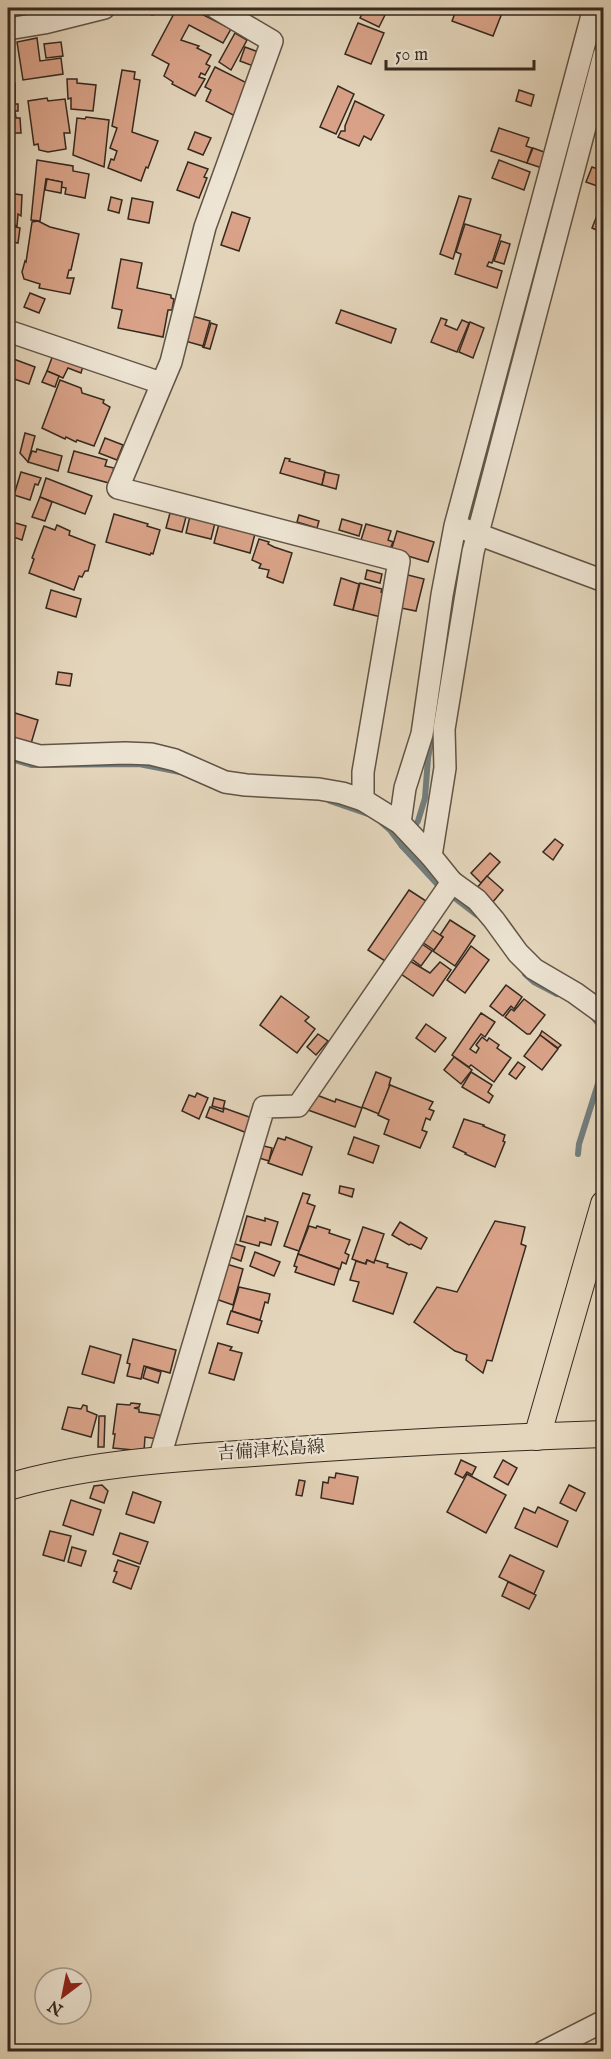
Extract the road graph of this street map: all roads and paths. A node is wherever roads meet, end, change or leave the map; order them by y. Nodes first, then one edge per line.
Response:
1 (104, 8) edge
2 (216, 8) edge
3 (594, 8) edge
4 (8, 29) edge
5 (603, 55) edge
6 (8, 331) edge
7 (161, 383) junction
8 (455, 526) junction
9 (477, 534) junction
10 (603, 582) edge
11 (8, 747) edge
12 (363, 800) junction
13 (413, 837) junction
14 (448, 888) junction
15 (603, 1014) edge
16 (603, 1204) edge
17 (603, 1434) edge
18 (537, 1437) junction
19 (159, 1460) junction
20 (8, 1487) edge
21 (603, 2021) edge
22 (543, 2052) edge

1 - 4 street
2 - 7 street
3 - 8 street
5 - 9 street
6 - 7 street
7 - 12 street
8 - 9 street
8 - 13 street
9 - 10 street
9 - 13 street
11 - 12 street
12 - 13 street
13 - 14 street
14 - 15 street
14 - 19 street
16 - 18 main road
17 - 18 main road, 吉備津松島線
18 - 19 main road, 吉備津松島線
19 - 20 main road, 吉備津松島線
21 - 22 street

